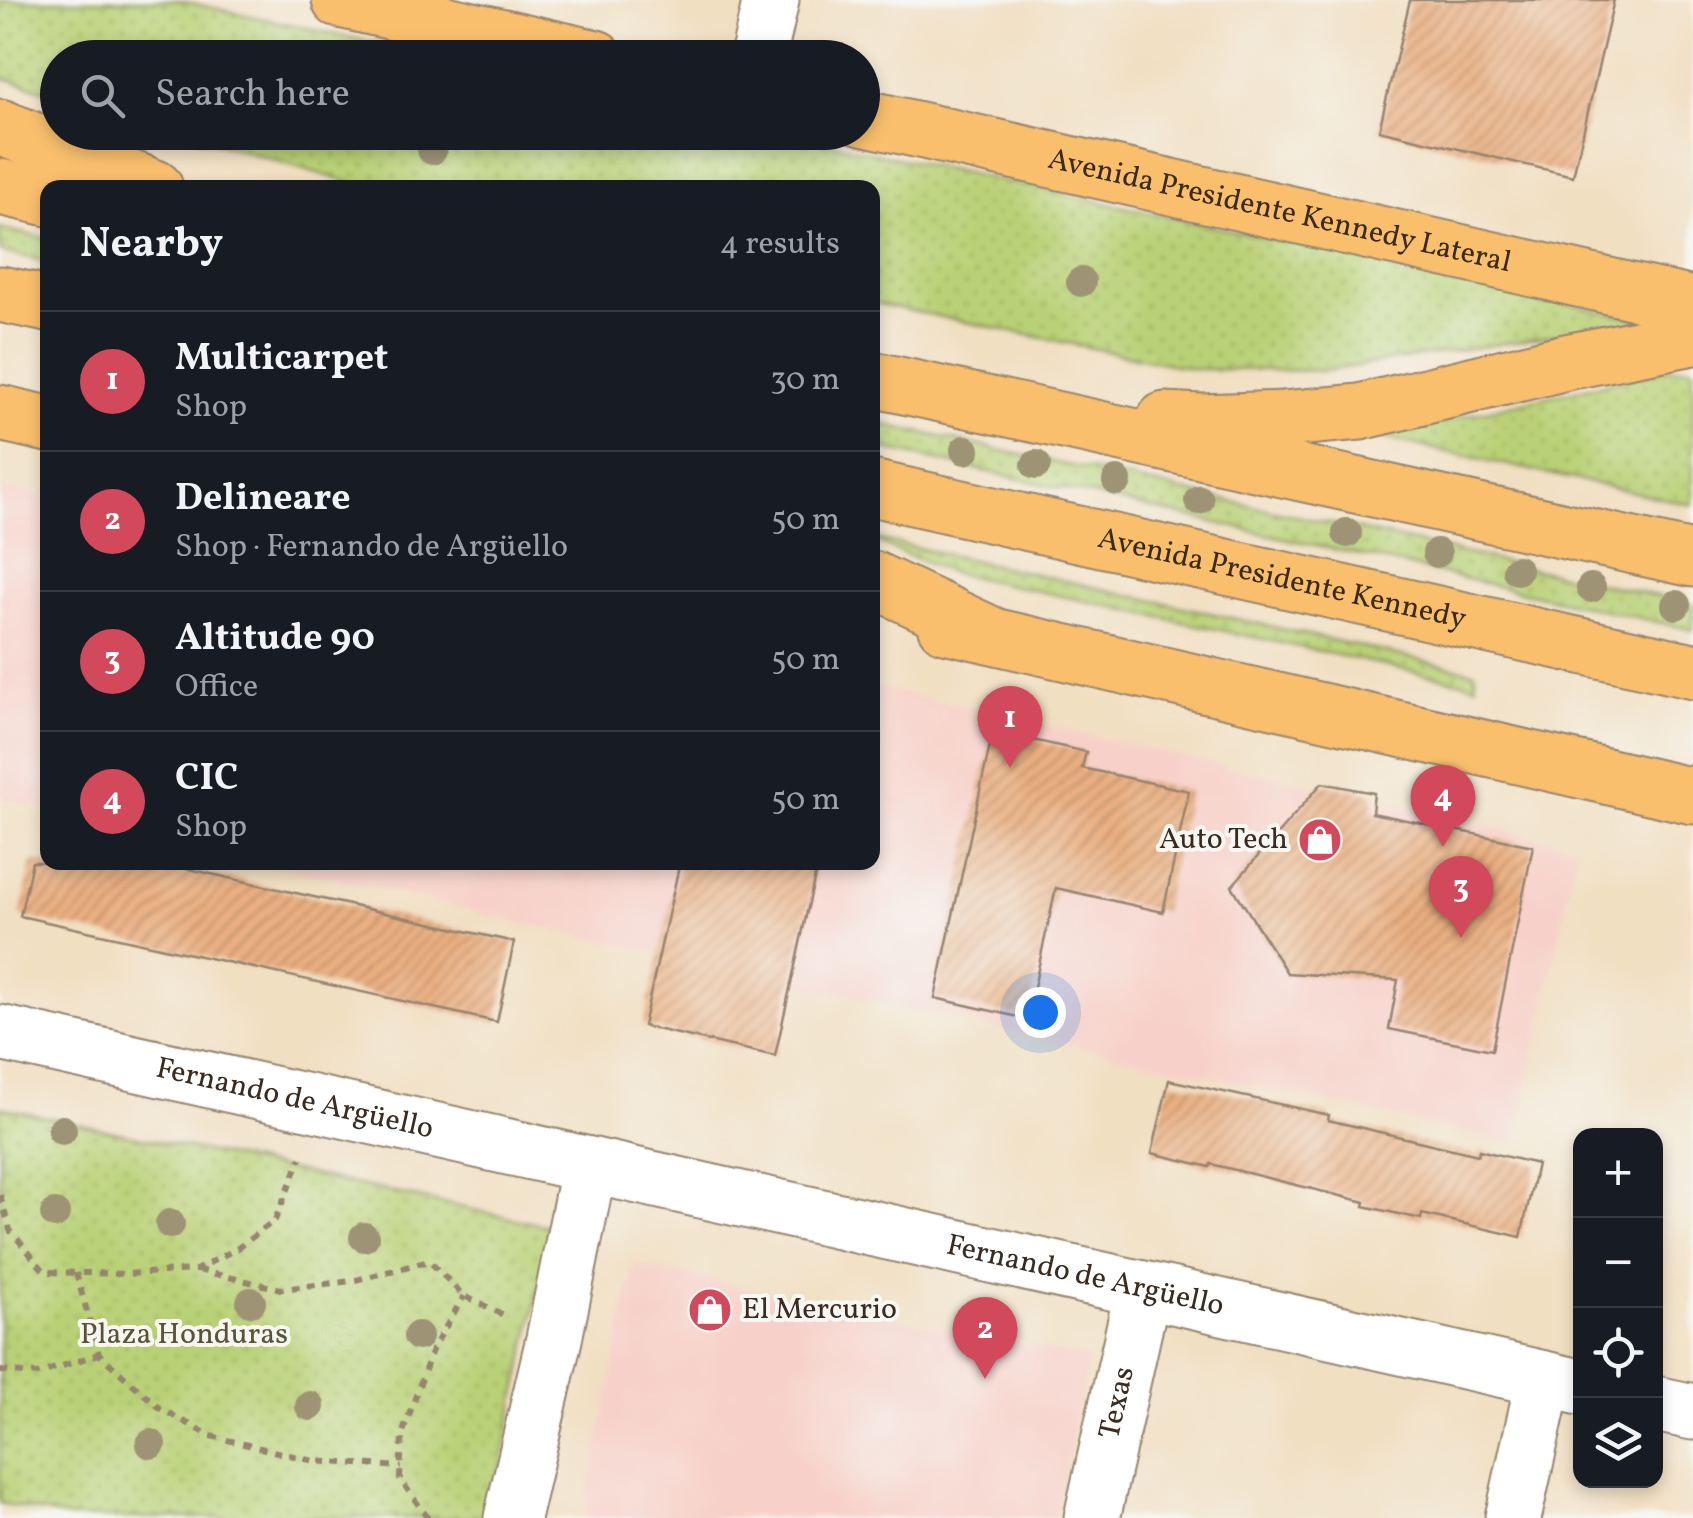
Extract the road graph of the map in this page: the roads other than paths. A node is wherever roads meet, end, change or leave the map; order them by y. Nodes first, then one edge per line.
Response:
1 (340, 0) edge
2 (771, 0) edge
3 (517, 40) edge
4 (762, 40) edge
5 (880, 122) edge
6 (0, 127) edge
7 (40, 143) edge
8 (58, 150) edge
9 (135, 180) edge
10 (0, 187) edge
11 (40, 196) edge
12 (0, 294) edge
13 (40, 302) edge
14 (1693, 305) edge
15 (1693, 338) edge
16 (880, 381) edge
17 (1014, 410) junction
18 (0, 413) edge
19 (40, 422) edge
20 (880, 490) edge
21 (1693, 559) edge
22 (880, 583) edge
23 (880, 611) edge
24 (994, 636) junction
25 (1693, 670) edge
26 (1693, 796) edge
27 (0, 1032) edge
28 (589, 1165) junction
29 (1143, 1289) junction
30 (1562, 1383) edge
31 (1663, 1406) edge
32 (1693, 1412) edge
33 (512, 1518) edge
34 (1092, 1518) edge
35 (1513, 1518) edge

1 - 3 main road
2 - 4 street
5 - 14 main road, Avenida Presidente Kennedy Lateral
6 - 7 main road
8 - 9 main road
10 - 11 main road
12 - 13 main road
15 - 17 main road
16 - 17 main road
17 - 21 main road
18 - 19 main road
20 - 25 main road, Avenida Presidente Kennedy
22 - 24 main road
23 - 24 main road
24 - 26 main road
27 - 28 street, Fernando de Argüello
28 - 29 street, Fernando de Argüello
28 - 33 street
29 - 30 street, Fernando de Argüello
29 - 34 street, Texas
30 - 35 street
31 - 32 street

